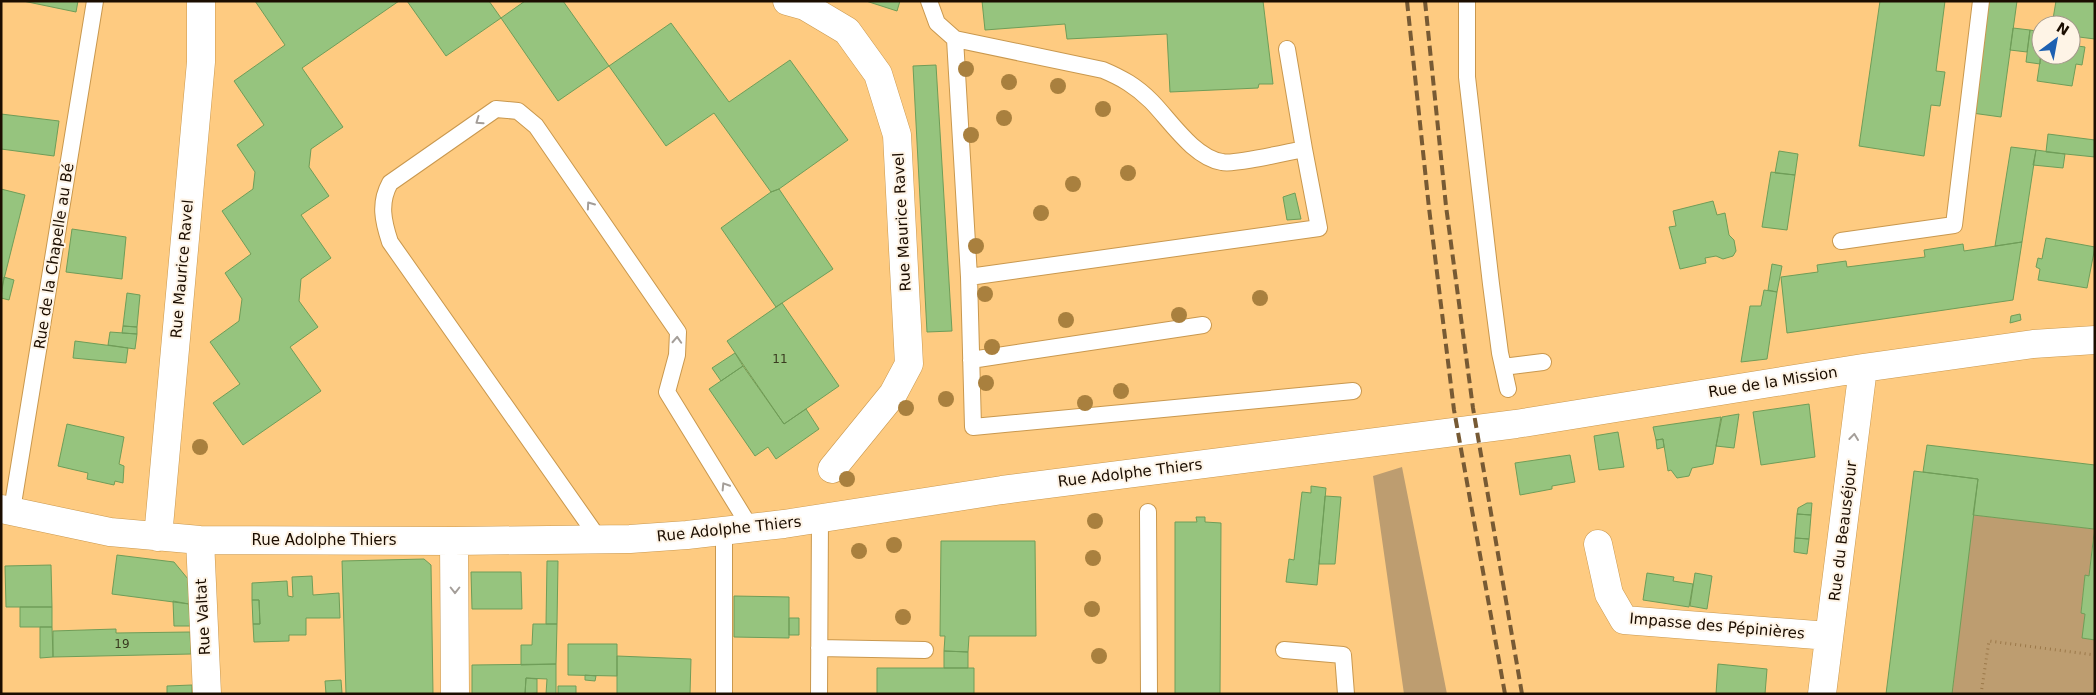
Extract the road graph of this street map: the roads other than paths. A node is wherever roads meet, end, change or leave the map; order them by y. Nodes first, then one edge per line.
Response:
1 (95, 1) edge
2 (200, 1) edge
3 (787, 1) edge
4 (929, 1) edge
5 (1467, 1) edge
6 (1981, 1) edge
7 (955, 39) junction
8 (1287, 49) dead end
9 (1304, 149) junction
10 (1841, 242) dead end
11 (969, 277) junction
12 (1202, 325) dead end
13 (2094, 337) edge
14 (971, 360) junction
15 (1543, 362) dead end
16 (1503, 367) junction
17 (1863, 368) junction
18 (1508, 389) dead end
19 (1353, 391) dead end
20 (1453, 432) joint
21 (832, 469) dead end
22 (7, 509) edge
23 (1148, 512) dead end
24 (820, 518) junction
25 (737, 529) junction
26 (158, 537) junction
27 (599, 539) junction
28 (200, 540) junction
29 (454, 541) junction
30 (1598, 544) dead end
31 (1829, 636) junction
32 (819, 648) junction
33 (925, 650) dead end
34 (1284, 650) dead end
35 (208, 694) edge
36 (455, 694) edge
37 (724, 694) edge
38 (819, 694) edge
39 (1148, 694) edge
40 (1346, 694) edge
41 (1822, 694) edge

1 - 22 lane, Rue de la Chapelle au Bé
2 - 26 street, Rue Maurice Ravel
3 - 21 street, Rue Maurice Ravel
4 - 7 lane
5 - 16 lane
6 - 10 lane
7 - 9 lane
7 - 11 lane
8 - 9 lane
9 - 11 lane
11 - 14 lane
12 - 14 lane
13 - 17 street, Rue de la Mission
14 - 19 lane
15 - 16 lane
16 - 18 lane
17 - 20 street, Rue de la Mission
31 -> 17 street, Rue du Beauséjour
20 - 24 street, Rue Adolphe Thiers
22 - 26 street, Rue Adolphe Thiers
23 - 39 lane
24 - 25 street, Rue Adolphe Thiers
24 - 32 lane
25 - 27 street, Rue Adolphe Thiers
25 -> 27 lane
25 - 37 lane
26 - 28 street, Rue Adolphe Thiers
27 - 29 street, Rue Adolphe Thiers
28 - 29 street, Rue Adolphe Thiers
28 - 35 street, Rue Valtat
29 -> 36 street
30 - 31 street, Impasse des Pépinières
31 - 41 street, Rue du Beauséjour
32 - 33 lane
32 - 38 lane
34 - 40 lane

